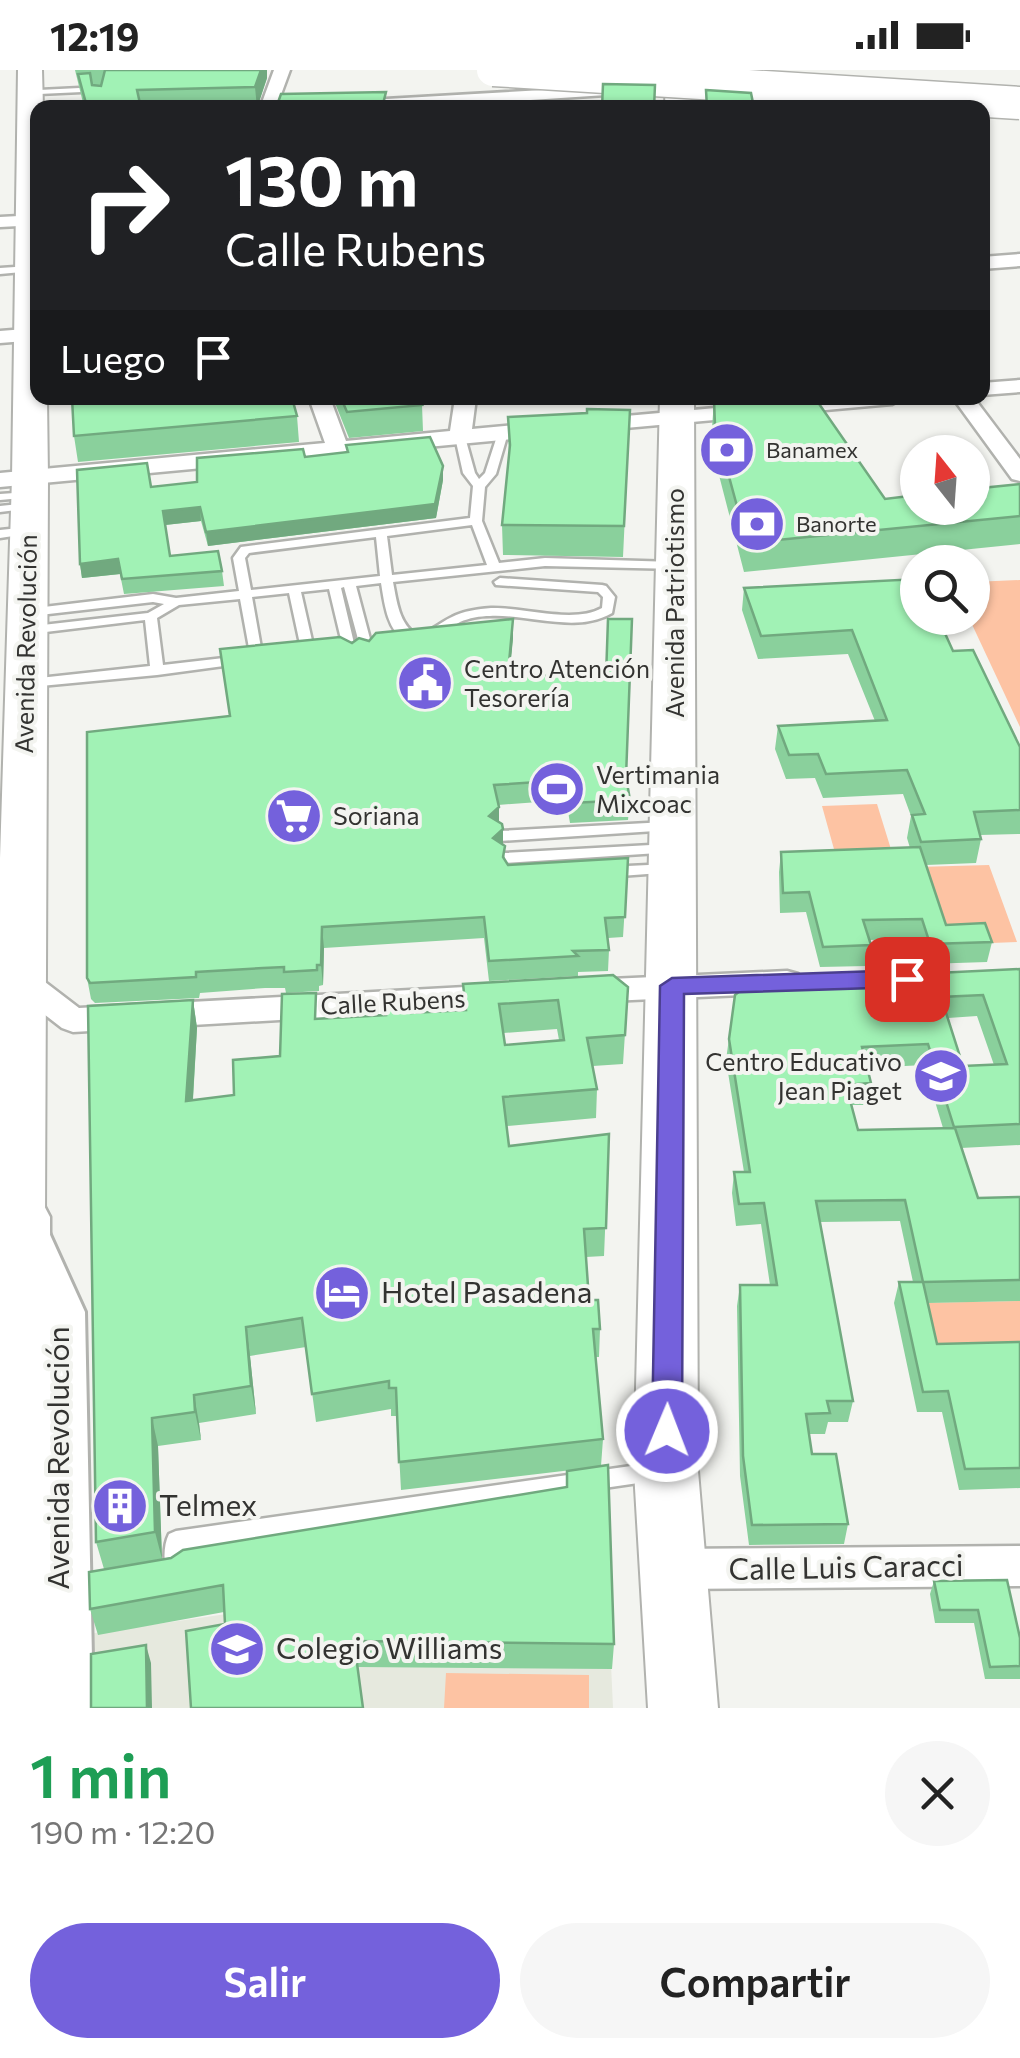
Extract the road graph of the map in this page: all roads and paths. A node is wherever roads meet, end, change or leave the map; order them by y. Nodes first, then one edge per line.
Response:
1 (63, 70) edge
2 (472, 70) edge
3 (276, 71) edge
4 (506, 81) edge
5 (678, 86) edge
6 (45, 100) edge
7 (74, 100) edge
8 (102, 100) edge
9 (270, 100) edge
10 (382, 100) edge
11 (851, 100) edge
12 (950, 100) edge
13 (960, 100) edge
14 (990, 102) edge
15 (990, 102) edge
16 (990, 103) edge
17 (1020, 103) edge
18 (30, 134) edge
19 (22, 221) edge
20 (1020, 260) edge
21 (990, 262) edge
22 (15, 270) edge
23 (22, 335) edge
24 (1020, 386) edge
25 (990, 388) edge
26 (322, 405) edge
27 (464, 405) edge
28 (721, 405) edge
29 (968, 405) edge
30 (676, 407) edge
31 (503, 433) junction
32 (460, 437) junction
33 (338, 449) junction
34 (1020, 474) edge
35 (479, 486) junction
36 (14, 516) edge
37 (476, 521) junction
38 (381, 533) junction
39 (544, 566) junction
40 (494, 567) junction
41 (675, 570) junction
42 (387, 579) junction
43 (500, 582) dead end
44 (349, 583) junction
45 (334, 584) junction
46 (542, 585) junction
47 (294, 589) junction
48 (245, 594) junction
49 (176, 602) junction
50 (151, 616) junction
51 (21, 650) edge
52 (368, 654) edge
53 (351, 656) edge
54 (271, 657) junction
55 (157, 670) junction
56 (12, 797) edge
57 (500, 836) edge
58 (673, 848) junction
59 (504, 858) edge
60 (593, 873) edge
61 (814, 981) edge
62 (672, 986) junction
63 (10, 994) edge
64 (9, 1133) edge
65 (9, 1236) edge
66 (666, 1471) junction
67 (1020, 1566) edge
68 (671, 1568) junction
69 (160, 1573) edge
70 (10, 1708) edge
71 (61, 1708) edge
72 (683, 1708) edge

1 - 6 main road
2 - 4 main road
3 - 9 street
4 - 5 main road
4 - 10 street
4 - 12 highway, bridge
5 - 11 main road
5 - 13 main road
7 - 8 lane
14 - 17 highway, bridge
15 - 17 main road
16 - 17 main road
18 - 19 main road, Avenida Revolución
19 - 22 main road, Avenida Revolución
20 - 21 street
22 - 23 main road, Avenida Revolución
23 - 36 main road, Avenida Revolución
24 - 25 street
26 - 33 street
27 - 32 street
28 - 30 street
29 - 34 street
30 - 31 street
30 - 41 main road, Avenida Patriotismo
31 - 32 street
31 - 35 lane
32 - 33 street
32 - 35 lane
33 - 36 street
35 - 37 lane
36 - 51 main road, Avenida Revolución
37 - 38 lane
37 - 40 lane
38 - 42 lane
38 - 48 lane
39 - 40 lane
39 - 41 lane
39 - 46 lane
40 - 42 lane
41 - 58 main road, Avenida Patriotismo
42 - 44 lane
42 - 46 lane
43 - 46 lane
44 - 45 lane
44 - 52 lane
45 - 47 lane
45 - 53 lane
47 - 48 lane
47 - 54 lane
48 - 49 lane
48 - 54 lane
49 - 50 lane
49 - 51 lane
50 - 51 lane
50 - 55 lane
51 - 55 lane
51 - 56 main road, Avenida Revolución
54 - 55 lane
56 - 63 main road, Avenida Revolución
57 - 58 lane
58 - 59 lane
58 - 60 lane
58 - 62 main road, Avenida Patriotismo
61 - 62 street, Calle Rubens
62 - 63 street, Calle Rubens
62 - 66 main road, Avenida Patriotismo
63 - 64 main road, Avenida Revolución
64 - 65 main road, Avenida Revolución
65 - 70 highway
65 - 71 main road, Avenida Revolución
66 - 68 main road, Avenida Patriotismo
66 - 69 lane
67 - 68 street, Calle Luis Caracci
68 - 72 main road, Avenida Patriotismo

